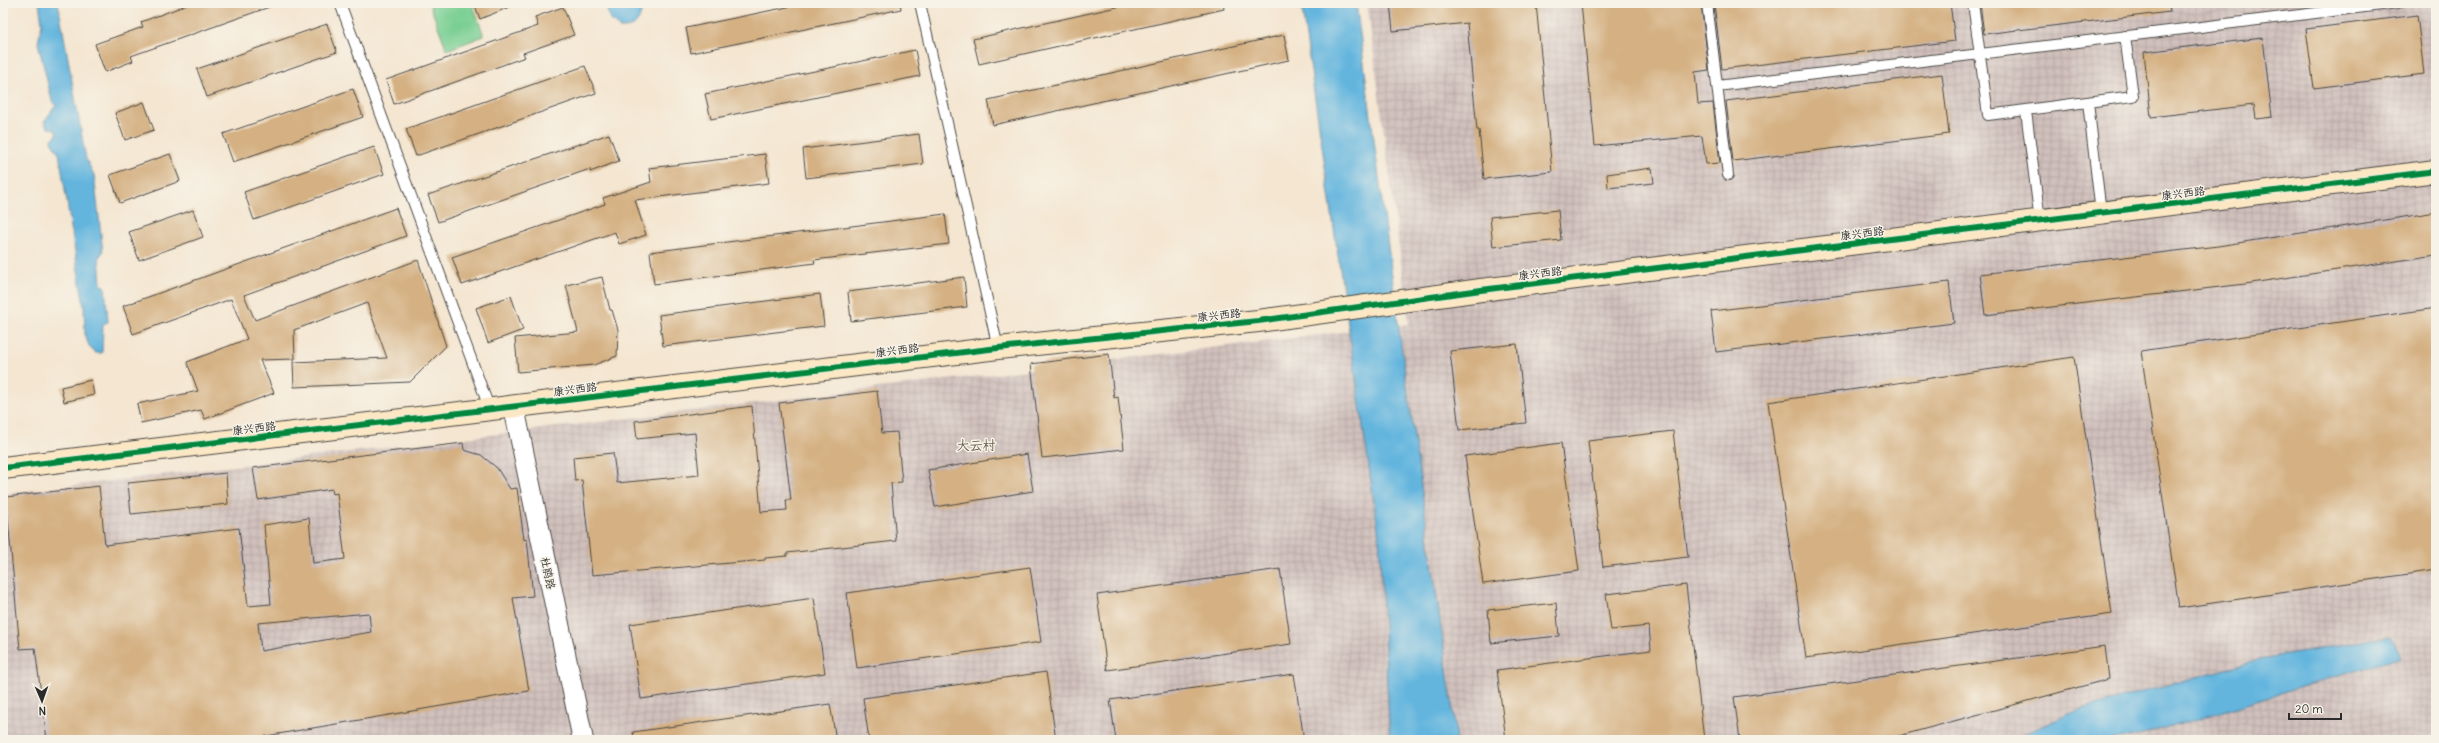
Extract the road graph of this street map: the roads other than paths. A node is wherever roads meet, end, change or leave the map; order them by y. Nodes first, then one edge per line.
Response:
1 (340, 3) edge
2 (920, 3) edge
3 (1706, 3) edge
4 (1973, 3) edge
5 (2398, 3) edge
6 (2125, 36) junction
7 (1980, 54) junction
8 (1717, 86) junction
9 (2088, 102) junction
10 (2026, 111) junction
11 (2436, 171) edge
12 (1728, 175) dead end
13 (2101, 213) junction
14 (2040, 221) junction
15 (998, 348) junction
16 (514, 407) junction
17 (490, 410) junction
18 (3, 468) edge
19 (583, 740) edge

1 - 17 lane
2 - 15 lane
3 - 8 lane
4 - 7 lane
5 - 6 lane
6 - 7 lane
6 - 9 lane
7 - 8 lane
7 - 10 lane
8 - 12 lane
9 - 10 lane
9 - 13 lane
10 - 14 lane
11 - 13 street, 康兴西路
13 - 14 street, 康兴西路
14 - 15 street, 康兴西路
15 - 16 street, 康兴西路
16 - 17 street, 康兴西路
16 - 19 street, 杜鹃路
17 - 18 street, 康兴西路

